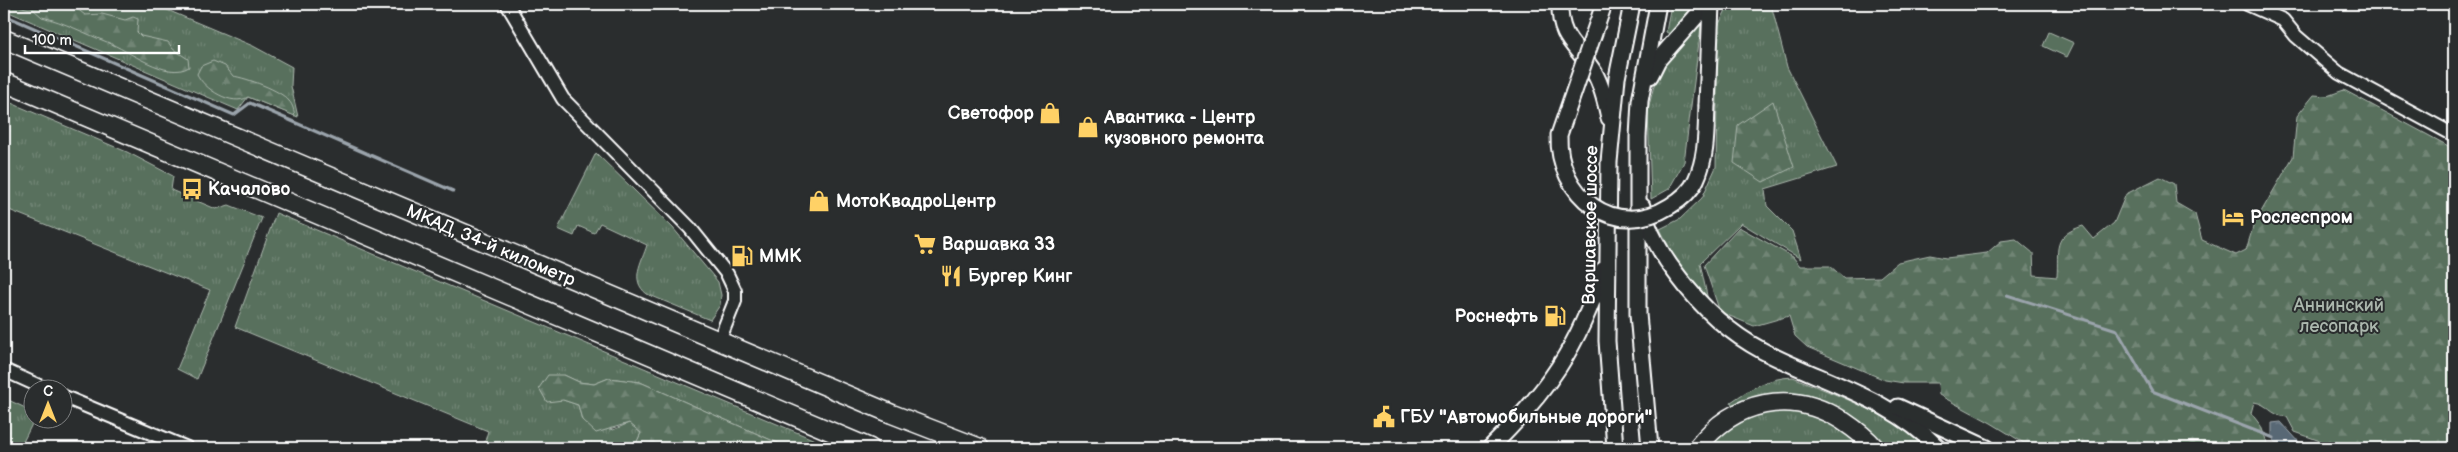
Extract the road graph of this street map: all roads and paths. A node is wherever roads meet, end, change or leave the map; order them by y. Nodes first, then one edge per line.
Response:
1 (507, 4) edge
2 (1560, 4) edge
3 (1604, 4) edge
4 (1632, 4) edge
5 (1658, 4) edge
6 (2247, 4) edge
7 (1711, 6) edge
8 (4, 39) edge
9 (4, 82) edge
10 (1640, 101) junction
11 (1611, 129) junction
12 (2454, 136) edge
13 (1638, 187) junction
14 (1608, 259) junction
15 (720, 341) junction
16 (4, 370) edge
17 (26, 380) edge
18 (1855, 391) junction
19 (72, 400) edge
20 (187, 448) edge
21 (870, 448) edge
22 (980, 448) edge
23 (1490, 448) edge
24 (1616, 448) edge
25 (1650, 448) edge
26 (1697, 448) edge
27 (1875, 448) edge
28 (1938, 448) edge
29 (1987, 448) edge

1 - 15 street
2 - 11 main road
3 - 7 main road, bridge
4 - 11 main road, Варшавское шоссе
5 - 10 main road
6 - 12 street
7 - 10 main road
8 - 15 highway, МКАД, 34-й километр
9 - 21 highway
10 - 13 main road
11 - 14 main road, Варшавское шоссе
13 - 18 main road
13 - 25 main road
14 - 23 main road
14 - 24 main road, Варшавское шоссе
15 - 22 highway, МКАД, 34-й километр
16 - 17 street
18 - 28 main road
18 - 29 main road
19 - 20 street
26 - 27 highway

